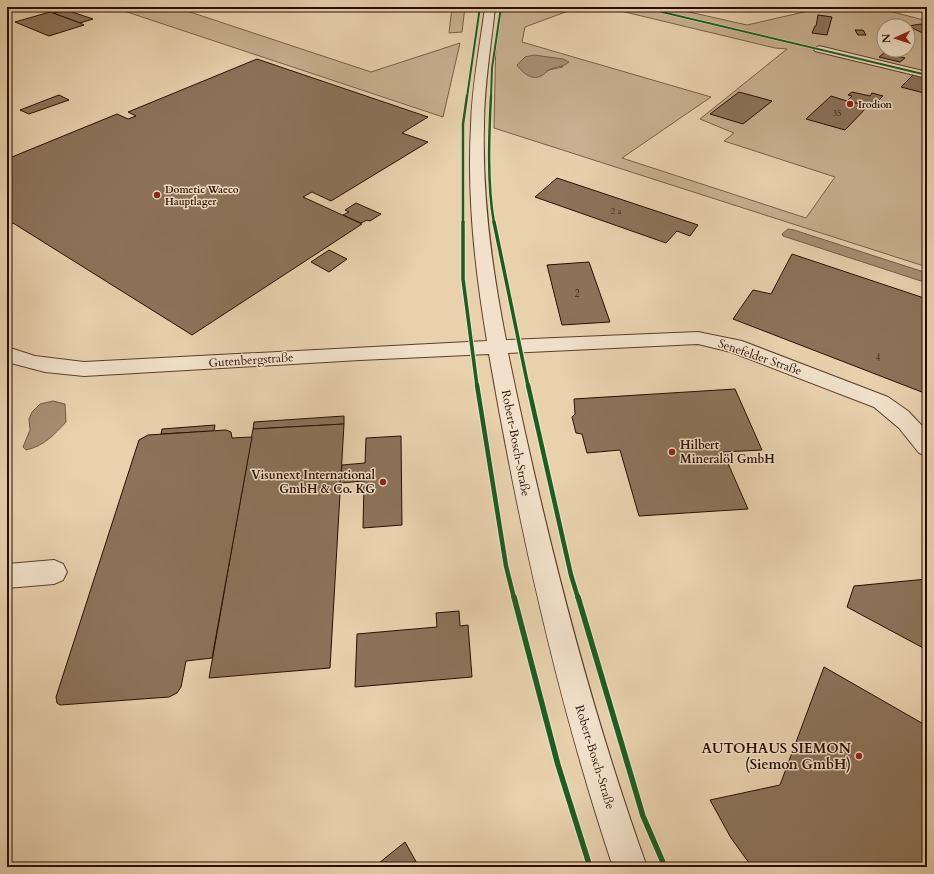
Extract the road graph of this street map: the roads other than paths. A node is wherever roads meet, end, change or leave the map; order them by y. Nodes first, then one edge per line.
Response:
1 (490, 7) edge
2 (819, 49) dead end
3 (927, 75) edge
4 (497, 348) junction
5 (7, 354) edge
6 (927, 447) edge
7 (54, 572) dead end
8 (7, 576) edge
9 (630, 867) edge

1 - 4 street, Robert-Bosch-Straße
2 - 3 street
4 - 5 street, Gutenbergstraße
4 - 6 street, Senefelder Straße
4 - 9 street, Robert-Bosch-Straße
7 - 8 street

